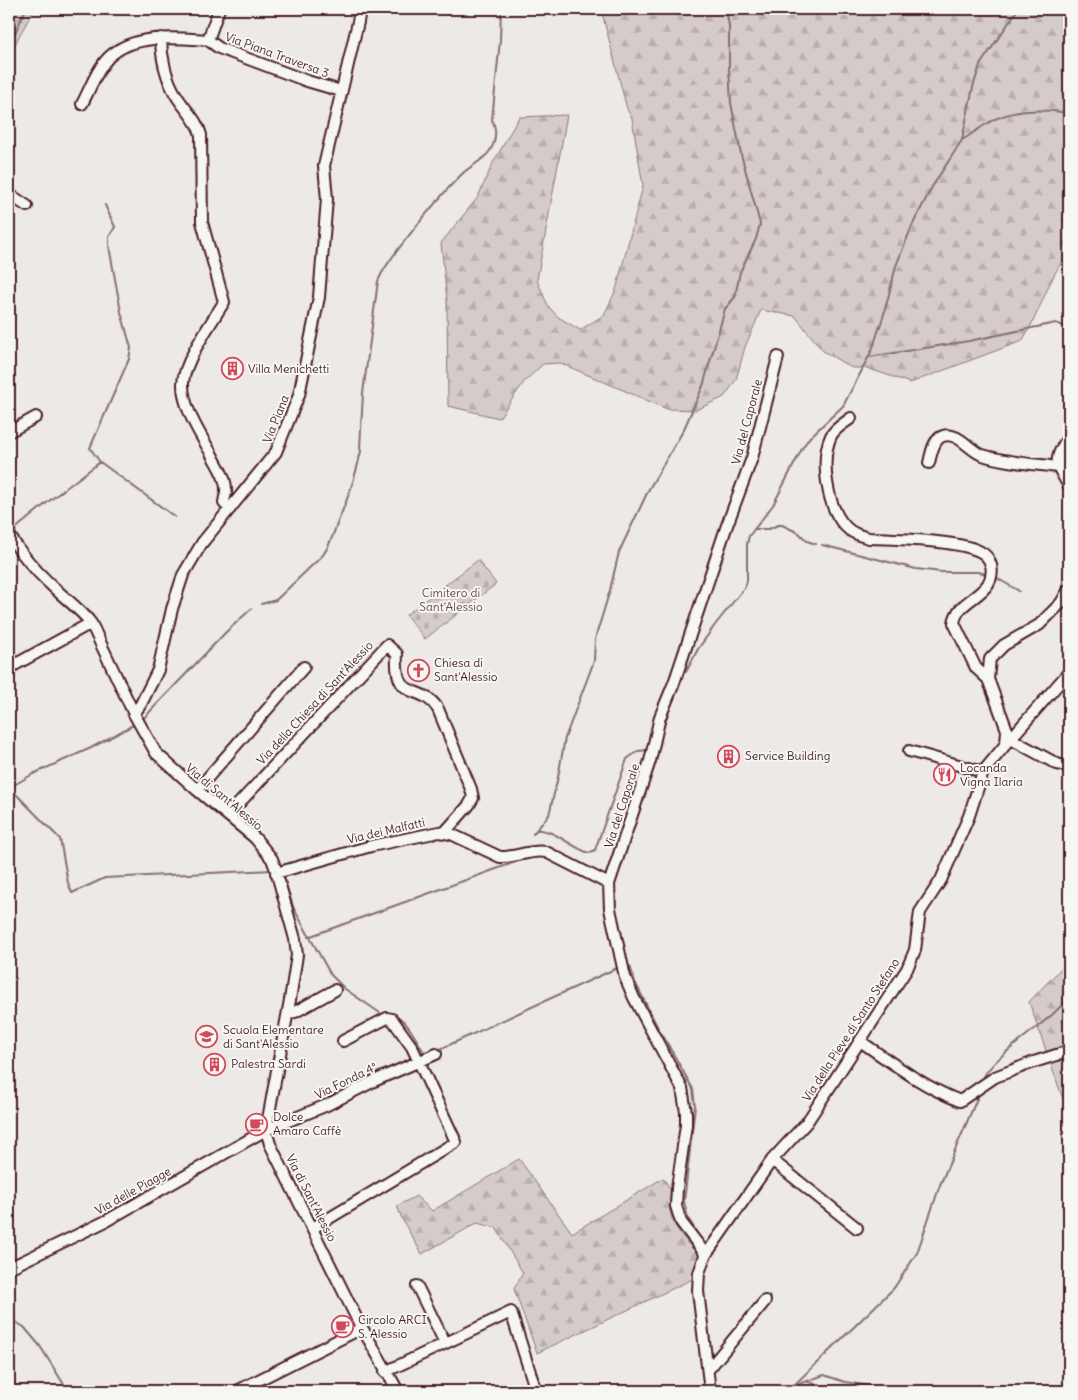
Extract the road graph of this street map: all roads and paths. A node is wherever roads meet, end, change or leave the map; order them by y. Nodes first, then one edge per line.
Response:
1 (219, 9) edge
2 (360, 9) edge
3 (161, 38) junction
4 (208, 40) junction
5 (341, 91) junction
6 (82, 104) dead end
7 (9, 194) edge
8 (27, 206) dead end
9 (778, 357) dead end
10 (36, 417) dead end
11 (851, 418) dead end
12 (9, 432) edge
13 (1069, 436) edge
14 (929, 463) dead end
15 (1058, 467) junction
16 (1069, 486) edge
17 (230, 509) junction
18 (9, 535) edge
19 (1069, 589) edge
20 (91, 624) junction
21 (9, 668) edge
22 (304, 668) dead end
23 (1069, 672) edge
24 (988, 679) junction
25 (134, 714) junction
26 (1009, 741) junction
27 (909, 752) dead end
28 (1069, 767) edge
29 (983, 772) junction
30 (197, 790) junction
31 (228, 815) junction
32 (445, 832) junction
33 (278, 871) junction
34 (609, 884) junction
35 (335, 990) dead end
36 (288, 1014) junction
37 (342, 1041) dead end
38 (860, 1041) junction
39 (1069, 1051) edge
40 (436, 1054) dead end
41 (418, 1062) junction
42 (266, 1130) junction
43 (772, 1160) junction
44 (313, 1228) junction
45 (857, 1228) dead end
46 (705, 1256) junction
47 (9, 1268) edge
48 (417, 1286) dead end
49 (765, 1301) dead end
50 (362, 1328) junction
51 (445, 1343) junction
52 (708, 1370) junction
53 (385, 1372) junction
54 (237, 1391) edge
55 (398, 1391) edge
56 (536, 1391) edge
57 (710, 1391) edge

1 - 4 street, Via Piana Traversa 3
2 - 5 street, Via Piana
3 - 4 street
3 - 6 street
3 - 17 street
4 - 5 street, Via Piana Traversa 3
5 - 17 street, Via Piana
7 - 8 street
9 - 34 street, Via del Caporale
10 - 12 street
11 - 24 street
13 - 15 street
14 - 15 street
15 - 16 street
17 - 25 street, Via Piana
18 - 20 street, Via di Sant'Alessio
19 - 24 street
20 - 21 street
20 - 25 street, Via di Sant'Alessio
22 - 30 street
23 - 26 street, Via della Pieve di Santo Stefano
24 - 26 street
25 - 30 street, Via di Sant'Alessio
26 - 28 street
26 - 29 street, Via della Pieve di Santo Stefano
27 - 29 street
29 - 38 street, Via della Pieve di Santo Stefano
30 - 31 street, Via di Sant'Alessio
31 - 32 street, Via della Chiesa di Sant'Alessio
31 - 33 street, Via di Sant'Alessio
32 - 33 street, Via dei Malfatti
32 - 34 street, Via dei Malfatti
33 - 36 street, Via di Sant'Alessio
34 - 46 street, Via del Caporale
35 - 36 street
36 - 42 street, Via di Sant'Alessio
37 - 41 street
38 - 39 street
38 - 43 street, Via della Pieve di Santo Stefano
40 - 41 street, Via Fonda 4°
41 - 42 street, Via Fonda 4°
41 - 44 street
42 - 44 street, Via di Sant'Alessio
42 - 47 street, Via delle Piagge
43 - 45 street
43 - 46 street, Via della Pieve di Santo Stefano
44 - 50 street, Via di Sant'Alessio
46 - 52 street, Via della Pieve di Santo Stefano
48 - 51 street
49 - 52 street
50 - 53 street, Via di Sant'Alessio
50 - 54 street
51 - 53 street
51 - 56 street
52 - 57 street, Via della Pieve di Santo Stefano
53 - 55 street, Via di Sant'Alessio

